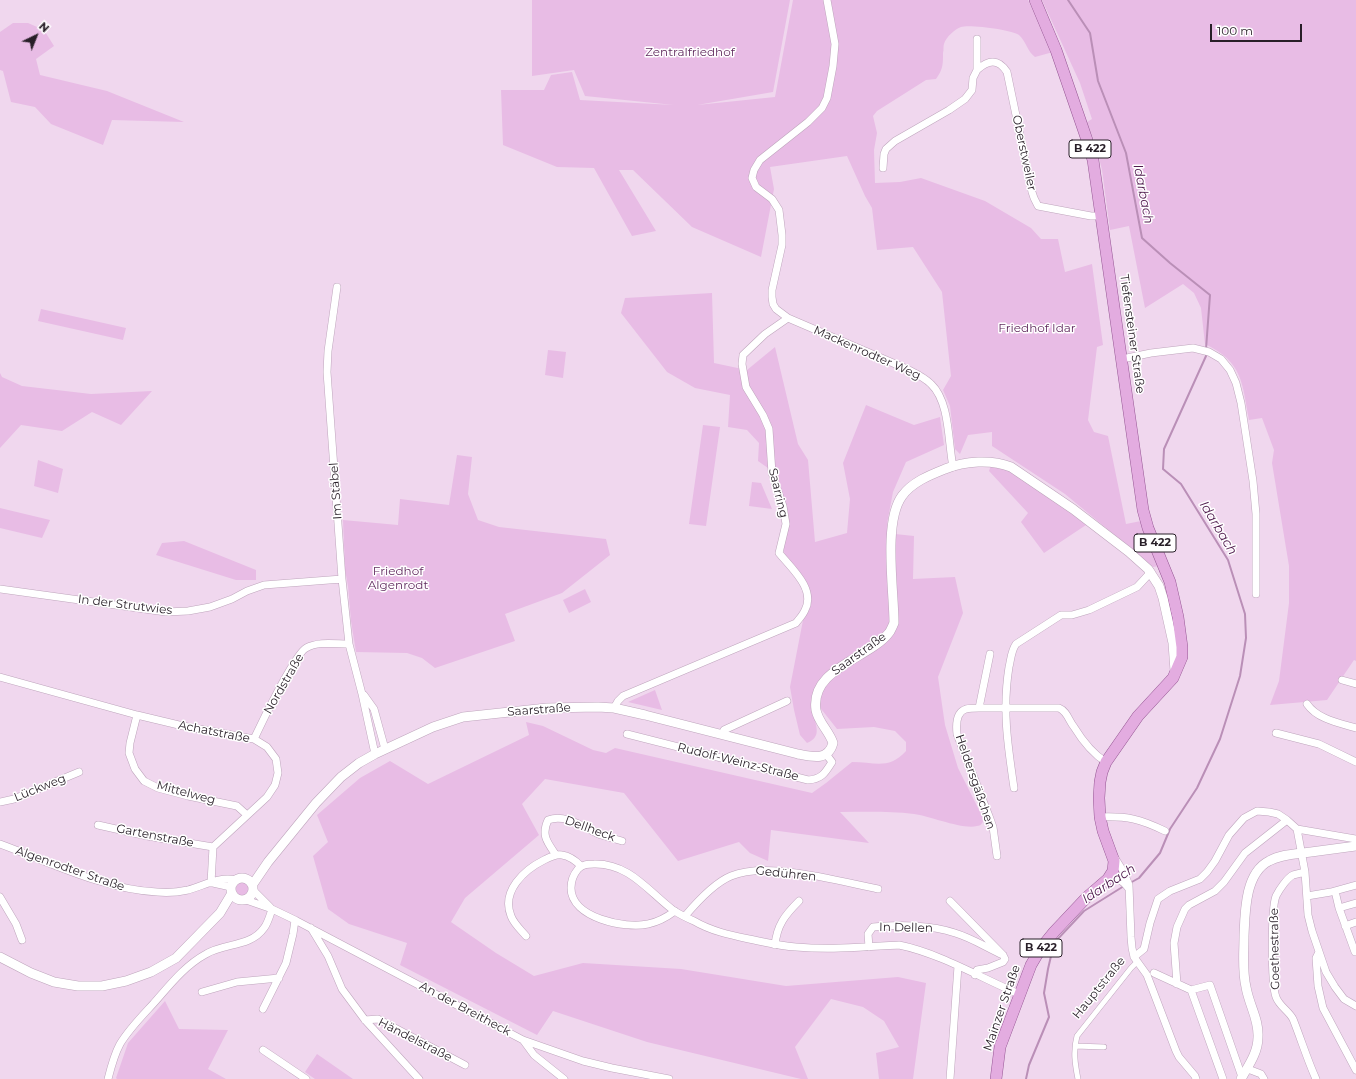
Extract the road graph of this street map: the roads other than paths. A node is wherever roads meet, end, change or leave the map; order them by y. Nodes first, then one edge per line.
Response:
1 (827, 0) edge
2 (1035, 0) edge
3 (977, 39) dead end
4 (977, 70) junction
5 (883, 168) dead end
6 (1102, 216) junction
7 (337, 286) dead end
8 (788, 318) junction
9 (1122, 359) junction
10 (953, 467) junction
11 (1151, 572) junction
12 (342, 579) junction
13 (0, 589) edge
14 (1256, 594) dead end
15 (349, 644) junction
16 (990, 654) dead end
17 (1175, 675) junction
18 (0, 677) edge
19 (1342, 680) dead end
20 (1356, 684) edge
21 (362, 694) junction
22 (787, 701) dead end
23 (1307, 704) dead end
24 (614, 708) junction
25 (979, 708) junction
26 (1006, 708) junction
27 (137, 715) junction
28 (1356, 728) edge
29 (1276, 733) dead end
30 (627, 734) dead end
31 (722, 734) junction
32 (254, 739) junction
33 (385, 749) junction
34 (375, 754) junction
35 (826, 754) junction
36 (1106, 762) junction
37 (1356, 762) edge
38 (79, 772) dead end
39 (1014, 788) dead end
40 (0, 802) edge
41 (248, 815) junction
42 (1100, 817) junction
43 (1288, 820) junction
44 (98, 824) dead end
45 (1297, 829) junction
46 (1165, 831) dead end
47 (1356, 839) edge
48 (622, 841) dead end
49 (0, 844) edge
50 (1356, 846) edge
51 (213, 847) junction
52 (1302, 853) junction
53 (556, 855) junction
54 (1112, 855) junction
55 (997, 856) dead end
56 (581, 866) junction
57 (1305, 872) junction
58 (1117, 878) junction
59 (211, 883) junction
60 (251, 884) junction
61 (1356, 885) edge
62 (233, 887) junction
63 (878, 889) dead end
64 (1335, 891) junction
65 (1307, 896) junction
66 (0, 897) edge
67 (243, 900) junction
68 (799, 901) dead end
69 (950, 901) dead end
70 (1356, 903) edge
71 (272, 908) junction
72 (1339, 908) junction
73 (675, 911) junction
74 (220, 914) junction
75 (685, 916) junction
76 (295, 920) junction
77 (1356, 922) edge
78 (1345, 926) junction
79 (311, 928) junction
80 (526, 936) dead end
81 (22, 940) dead end
82 (775, 944) junction
83 (869, 947) junction
84 (1319, 952) junction
85 (1356, 952) edge
86 (1003, 955) junction
87 (0, 957) edge
88 (1135, 960) junction
89 (958, 966) junction
90 (1154, 973) dead end
91 (975, 974) junction
92 (279, 978) junction
93 (1177, 984) junction
94 (1191, 990) junction
95 (202, 992) dead end
96 (1019, 994) junction
97 (1356, 1006) edge
98 (263, 1009) dead end
99 (365, 1020) junction
100 (523, 1040) junction
101 (1074, 1046) junction
102 (1104, 1047) dead end
103 (263, 1050) dead end
104 (465, 1065) dead end
105 (1356, 1070) edge
106 (1244, 1075) edge
107 (108, 1079) edge
108 (306, 1079) edge
109 (419, 1079) edge
110 (564, 1079) edge
111 (669, 1079) edge
112 (950, 1079) edge
113 (996, 1079) edge
114 (1078, 1079) edge
115 (1196, 1079) edge
116 (1223, 1079) edge
117 (1264, 1079) edge
118 (1316, 1079) edge

1 - 8 street, Mackenrodter Weg
2 - 6 main road, Tiefensteiner Straße / B 422
3 - 4 street
4 - 5 street
4 - 6 street, Oberstweiler
6 - 9 main road, Tiefensteiner Straße / B 422
7 - 12 street, Im Stäbel
8 - 10 street, Mackenrodter Weg
8 - 24 street, Saarring
9 - 14 street
9 - 17 main road, Tiefensteiner Straße / B 422
10 - 11 street, Saarstraße
10 - 35 street, Saarstraße
11 - 17 street, Saarstraße
11 - 26 street
12 - 13 street, In der Strutwies
12 - 15 street, Im Stäbel
15 - 21 street, Im Stäbel
15 - 32 street, Nordstraße
16 - 25 street
17 - 36 main road, Hauptstraße / B 422
18 - 27 street, Achatstraße
19 - 20 street
21 - 33 street, Im Stäbel
21 - 34 street, Im Stäbel
22 - 31 street
23 - 28 street
24 - 31 street, Saarstraße
24 - 33 street, Saarstraße
25 - 26 street, Heldersgäßchen
25 - 55 street, Heldersgäßchen
26 - 36 street, Heldersgäßchen
26 - 39 street
27 - 32 street, Achatstraße
27 - 41 street, Mittelweg
29 - 37 street
30 - 35 street, Rudolf-Weinz-Straße
31 - 35 street, Saarstraße
32 - 41 street, Achatstraße
33 - 34 street, Saarstraße
34 - 60 street, Saarstraße
36 - 42 main road, Hauptstraße / B 422
38 - 40 street, Lückweg
41 - 51 street, Achatstraße
42 - 46 street
42 - 54 main road, Hauptstraße / B 422
43 - 45 street
43 - 88 street
43 - 93 street
44 - 51 street, Gartenstraße
45 - 47 street
45 - 52 street
48 - 53 street, Dellheck
49 - 59 street, Algenrodter Straße
50 - 52 street
51 - 59 street
52 - 57 street
52 - 106 street
53 - 56 street
53 - 80 street
54 - 58 street, Hauptstraße
54 - 58 main road, Hauptstraße / B 422
56 - 73 street
56 - 73 street
57 - 65 street
57 - 118 street, Goethestraße
58 - 88 street, Hauptstraße
58 - 96 main road, Mainzer Straße / B 422
59 - 62 street, Algenrodter Straße
60 - 62 street
60 - 67 street
60 - 71 street, An der Breitheck
61 - 64 street
62 - 67 street
62 - 74 street
63 - 75 street, Gedühren
64 - 65 street
64 - 72 street
65 - 84 street
66 - 81 street
67 - 71 street, An der Breitheck
67 - 74 street
68 - 82 street
69 - 86 street
70 - 72 street
71 - 76 street, An der Breitheck
71 - 107 street
72 - 78 street
73 - 75 street
74 - 87 street
75 - 82 street
76 - 79 street, An der Breitheck
76 - 92 street
77 - 78 street
78 - 85 street
79 - 99 street
79 - 100 street, An der Breitheck
82 - 83 street
83 - 86 street, In Dellen
83 - 89 street
84 - 97 street
84 - 105 street
86 - 91 street
88 - 101 street, Hauptstraße
88 - 115 street
89 - 91 street
89 - 112 street
90 - 93 street
91 - 96 street
92 - 95 street
92 - 98 street
93 - 94 street
94 - 106 street
94 - 116 street
96 - 113 main road, Mainzer Straße / B 422
99 - 104 street, Händelstraße
99 - 109 street
100 - 110 street
100 - 111 street, An der Breitheck
101 - 102 street
101 - 114 street
103 - 108 street
106 - 117 street

